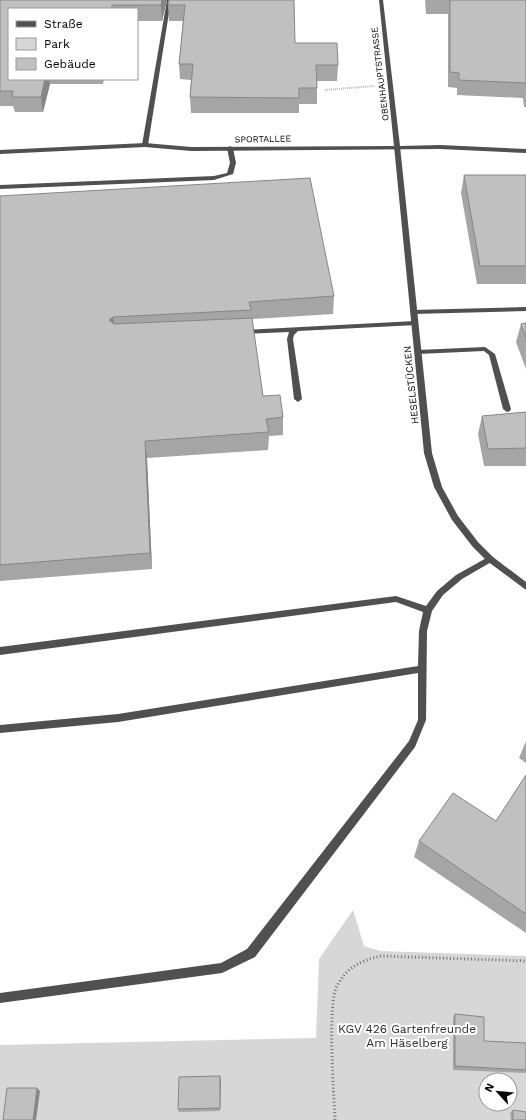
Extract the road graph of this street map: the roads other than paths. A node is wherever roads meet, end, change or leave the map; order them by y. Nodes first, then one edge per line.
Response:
1 (169, 0) edge
2 (381, 0) edge
3 (145, 145) junction
4 (397, 146) junction
5 (230, 148) junction
6 (526, 151) edge
7 (0, 152) edge
8 (0, 187) edge
9 (526, 309) edge
10 (413, 312) junction
11 (415, 323) junction
12 (296, 330) junction
13 (234, 332) edge
14 (418, 352) junction
15 (298, 399) dead end
16 (507, 409) dead end
17 (490, 559) junction
18 (526, 587) edge
19 (428, 610) junction
20 (0, 651) edge
21 (422, 669) junction
22 (0, 729) edge
23 (0, 998) edge

1 - 3 street
2 - 4 street, OBENHAUPTSTRASSE
3 - 5 street, SPORTALLEE
3 - 7 street, SPORTALLEE
4 - 5 street, SPORTALLEE
4 - 6 street, SPORTALLEE
4 - 10 street, HESELSTÜCKEN
5 - 8 street
9 - 10 street
10 - 11 street, HESELSTÜCKEN
11 - 12 street
11 - 14 street, HESELSTÜCKEN
12 - 13 street
12 - 15 street
14 - 16 street
14 - 17 street, HESELSTÜCKEN
17 - 18 street, HESELSTÜCKEN
17 - 19 street
19 - 20 street
19 - 21 street
21 - 22 street
21 - 23 street

